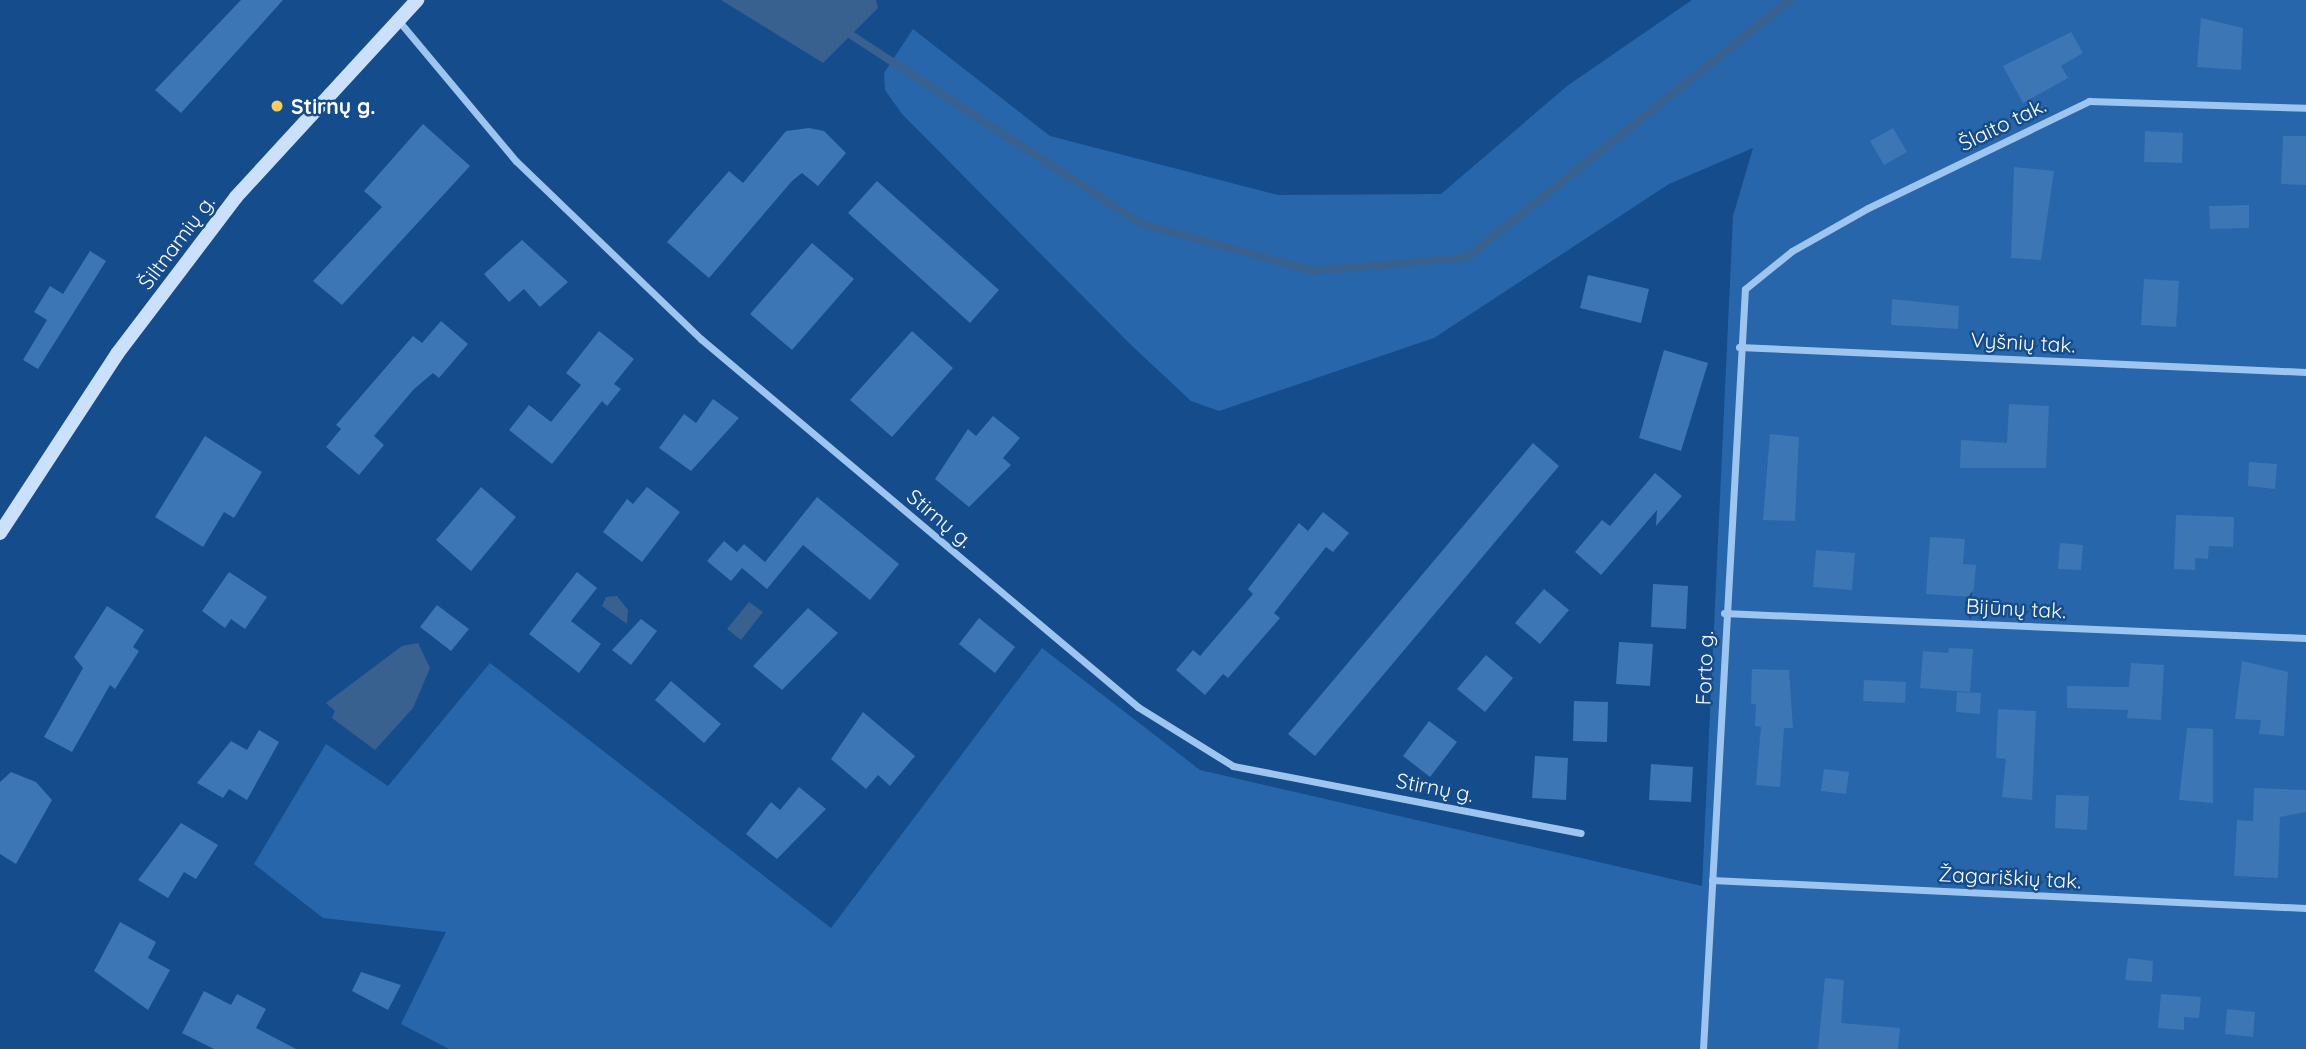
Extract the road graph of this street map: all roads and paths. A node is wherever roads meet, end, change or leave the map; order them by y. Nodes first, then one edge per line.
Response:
1 (417, 0) edge
2 (398, 19) junction
3 (2306, 108) edge
4 (1745, 289) joint
5 (1739, 348) junction
6 (2306, 372) edge
7 (0, 533) edge
8 (1724, 613) junction
9 (2306, 638) edge
10 (1580, 833) dead end
11 (1712, 880) junction
12 (2306, 908) edge
13 (1703, 1049) edge

1 - 2 main road, Šiltnamių g.
2 - 7 main road, Šiltnamių g.
2 - 10 street, Stirnų g.
3 - 4 street, Šlaito tak.
4 - 5 street, Forto g.
5 - 6 street, Vyšnių tak.
5 - 8 street, Forto g.
8 - 9 street, Bijūnų tak.
8 - 11 street, Forto g.
11 - 12 street, Žagariškių tak.
11 - 13 street, Forto g.

